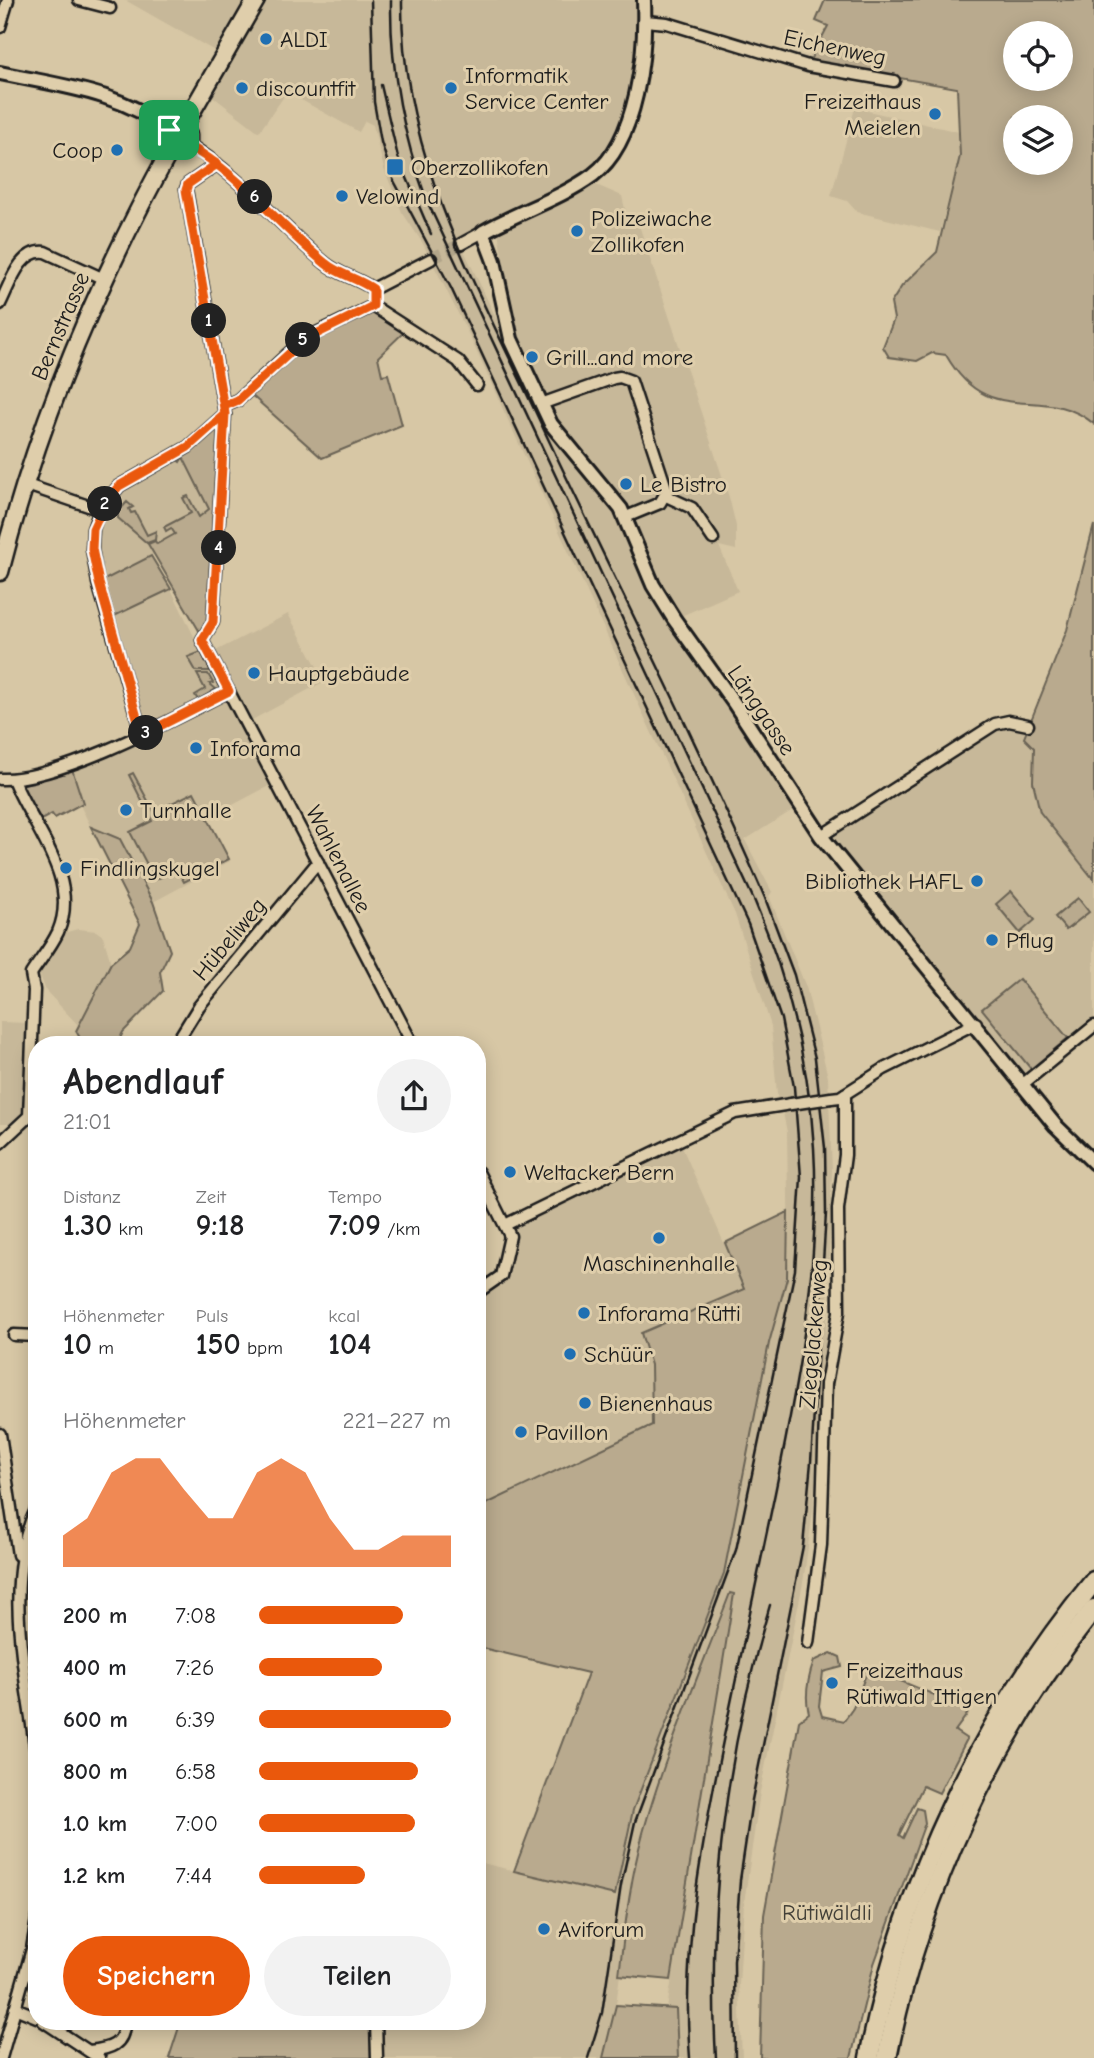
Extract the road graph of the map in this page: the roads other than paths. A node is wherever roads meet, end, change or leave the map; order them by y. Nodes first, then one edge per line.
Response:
1 (8, 0) edge
2 (79, 0) edge
3 (256, 0) edge
4 (644, 0) edge
5 (110, 8) dead end
6 (645, 21) junction
7 (0, 27) edge
8 (0, 73) edge
9 (894, 81) dead end
10 (178, 137) junction
11 (217, 164) junction
12 (483, 232) junction
13 (461, 244) tunnel mouth
14 (432, 259) tunnel mouth
15 (104, 279) junction
16 (373, 289) junction
17 (0, 304) edge
18 (373, 306) junction
19 (477, 385) dead end
20 (541, 404) junction
21 (224, 410) junction
22 (24, 484) junction
23 (666, 496) junction
24 (100, 510) junction
25 (626, 517) junction
26 (713, 539) dead end
27 (0, 572) edge
28 (229, 691) junction
29 (1028, 724) dead end
30 (142, 735) junction
31 (0, 779) edge
32 (13, 779) junction
33 (821, 836) junction
34 (318, 862) junction
35 (976, 1023) junction
36 (1094, 1026) edge
37 (32, 1036) edge
38 (181, 1036) edge
39 (407, 1036) edge
40 (1023, 1084) junction
41 (845, 1094) junction
42 (28, 1117) edge
43 (0, 1143) edge
44 (1094, 1163) edge
45 (486, 1188) edge
46 (505, 1225) junction
47 (486, 1286) edge
48 (14, 1335) dead end
49 (28, 1336) edge
50 (0, 1434) edge
51 (28, 1532) edge
52 (18, 1559) junction
53 (1094, 1581) edge
54 (1094, 1609) edge
55 (808, 1643) dead end
56 (28, 1690) edge
57 (28, 1955) edge
58 (15, 2008) junction
59 (28, 2013) edge
60 (57, 2030) edge
61 (123, 2030) edge
62 (376, 2030) edge
63 (89, 2051) junction
64 (1, 2058) edge
65 (99, 2058) edge
66 (377, 2058) edge
67 (869, 2058) edge
68 (887, 2058) edge

1 - 7 street
2 - 5 street
3 - 10 main road, Bernstrasse
4 - 6 street
6 - 9 street, Eichenweg
6 - 12 street
8 - 10 street
10 - 11 street
10 - 15 main road, Bernstrasse
11 - 16 street
11 - 21 street
12 - 13 street
12 - 20 street, Länggasse
14 - 16 street
15 - 17 street
15 - 22 main road, Bernstrasse
16 - 18 street
18 - 19 street
18 - 21 street
20 - 23 street
20 - 25 street, Länggasse
21 - 24 street
21 - 28 street, Wahlenallee
22 - 24 street
22 - 27 main road, Bernstrasse
23 - 25 street
23 - 26 street
24 - 30 street
25 - 33 street, Länggasse
28 - 30 street
28 - 34 street, Wahlenallee
29 - 33 street
30 - 32 street
31 - 32 street
32 - 37 street
33 - 35 street, Länggasse
34 - 38 street, Hübeliweg
34 - 39 street, Wahlenallee
35 - 40 street, Länggasse
35 - 41 street
36 - 40 street
40 - 44 street, Länggasse
41 - 46 street, bridge
41 - 55 street, Ziegelackerweg
42 - 43 street
45 - 46 street
46 - 47 street
48 - 49 street
50 - 52 street
51 - 52 street
52 - 56 street
53 - 67 highway
54 - 68 highway
57 - 58 street
58 - 59 street
58 - 64 street
60 - 63 street
61 - 63 street
62 - 66 street
63 - 65 street

